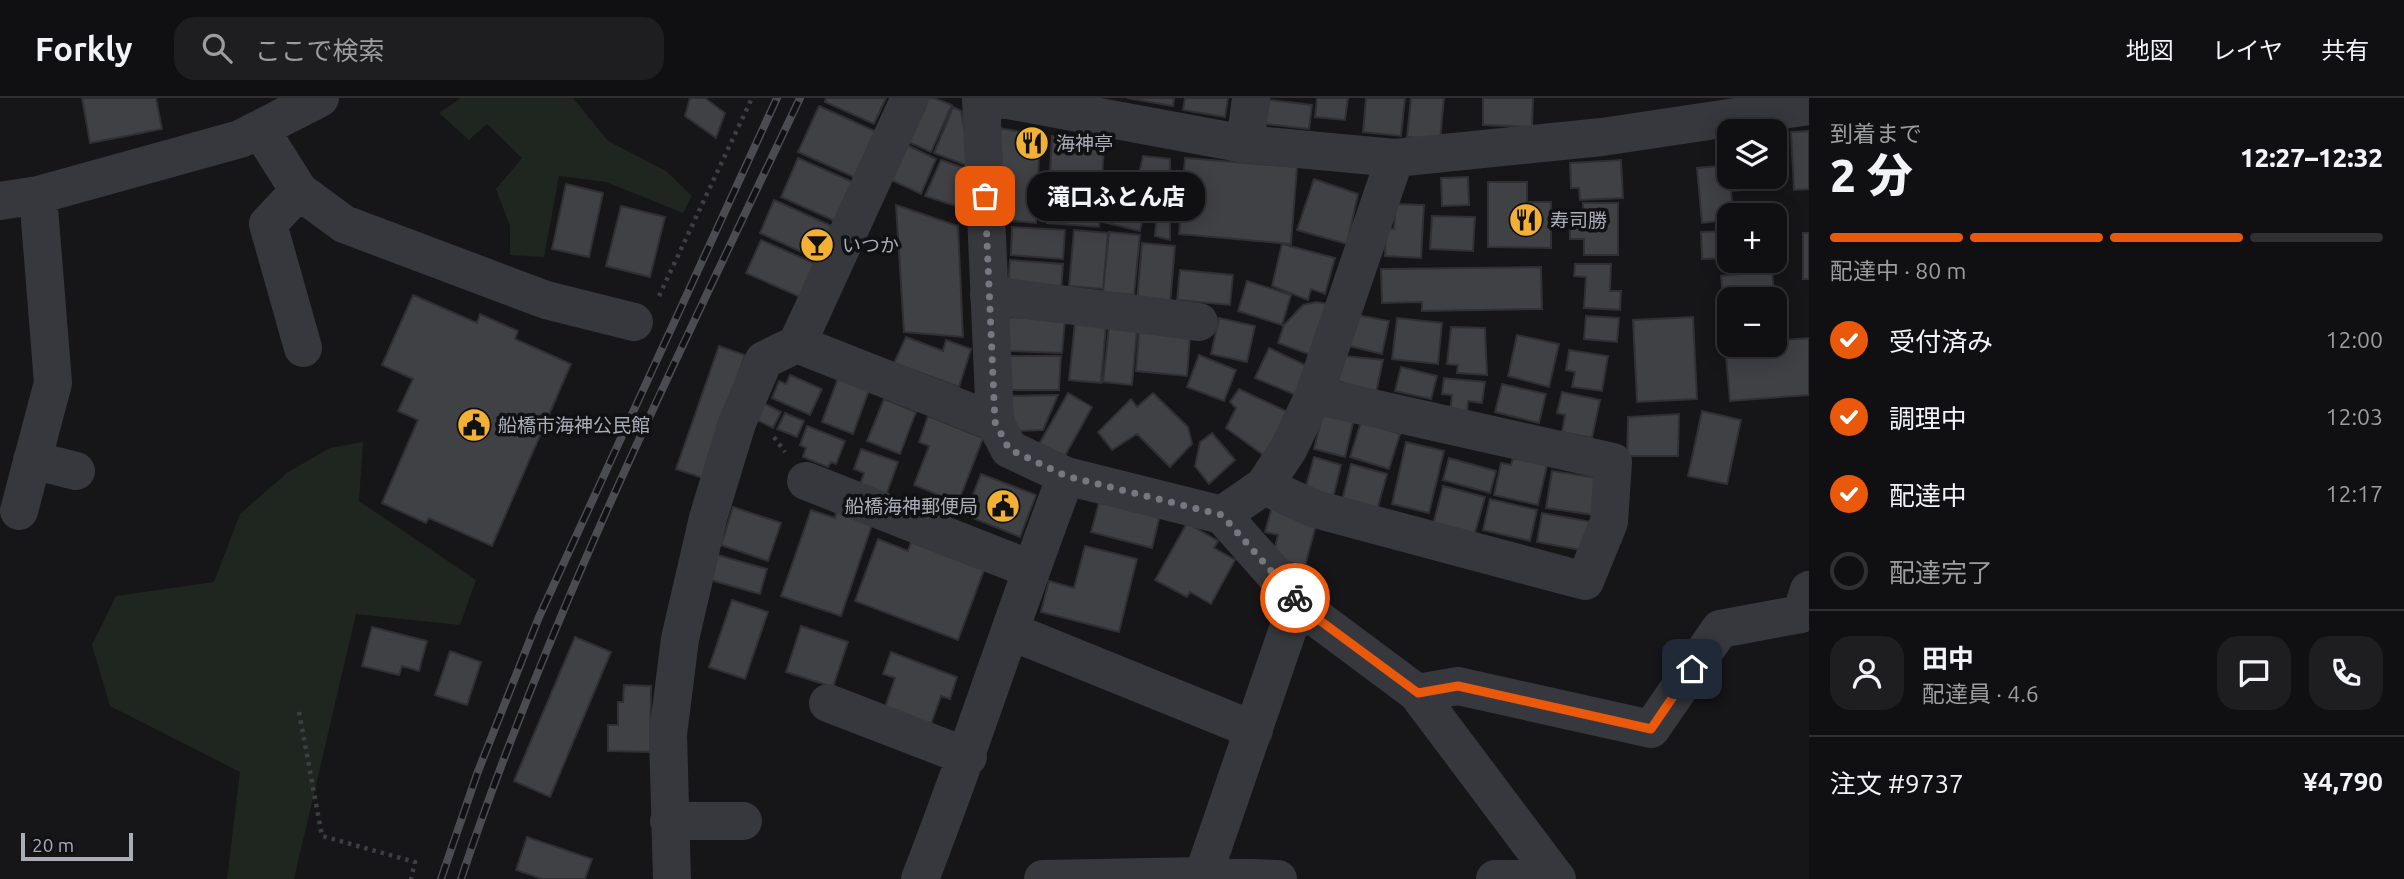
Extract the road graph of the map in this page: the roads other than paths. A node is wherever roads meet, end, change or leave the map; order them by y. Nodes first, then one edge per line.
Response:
1 (320, 98) edge
2 (910, 98) edge
3 (981, 98) edge
4 (996, 98) edge
5 (1251, 98) edge
6 (1685, 98) edge
7 (1809, 106) edge
8 (1655, 128) junction
9 (260, 129) junction
10 (1245, 144) junction
11 (1395, 158) junction
12 (299, 191) junction
13 (38, 195) junction
14 (0, 201) edge
15 (989, 295) junction
16 (634, 322) road end
17 (1199, 322) dead end
18 (797, 344) junction
19 (303, 348) dead end
20 (1314, 395) junction
21 (995, 422) junction
22 (32, 460) junction
23 (76, 471) dead end
24 (1066, 476) junction
25 (806, 481) road end
26 (1264, 486) junction
27 (19, 510) dead end
28 (1222, 515) junction
29 (1030, 569) junction
30 (1809, 590) edge
31 (1307, 611) junction
32 (1010, 631) junction
33 (1418, 693) junction
34 (828, 703) dead end
35 (1254, 730) junction
36 (968, 757) junction
37 (669, 821) junction
38 (743, 821) dead end
39 (1203, 876) junction
40 (672, 879) edge
41 (920, 879) edge
42 (1043, 879) edge
43 (1278, 879) edge
44 (1495, 879) edge
45 (1557, 879) edge

1 - 9 street
2 - 18 street
3 - 15 street
4 - 10 street
5 - 10 street
6 - 8 street
7 - 8 street
8 - 11 street
9 - 12 street
9 - 13 street
10 - 11 street
11 - 20 street
12 - 16 street
12 - 19 street
13 - 14 street
13 - 22 street
15 - 17 street
15 - 21 street
18 - 21 street
18 - 37 street
20 - 26 street
20 - 26 street
21 - 24 street
22 - 23 street
22 - 27 street
24 - 28 street
24 - 29 street
25 - 29 street
26 - 28 street
28 - 31 street
29 - 32 street
30 - 33 street
31 - 33 street
31 - 35 street
32 - 35 street
32 - 36 street
33 - 45 street
34 - 36 street
35 - 39 street
36 - 41 street
37 - 38 street
37 - 40 street
39 - 42 street
39 - 43 street
44 - 45 street

